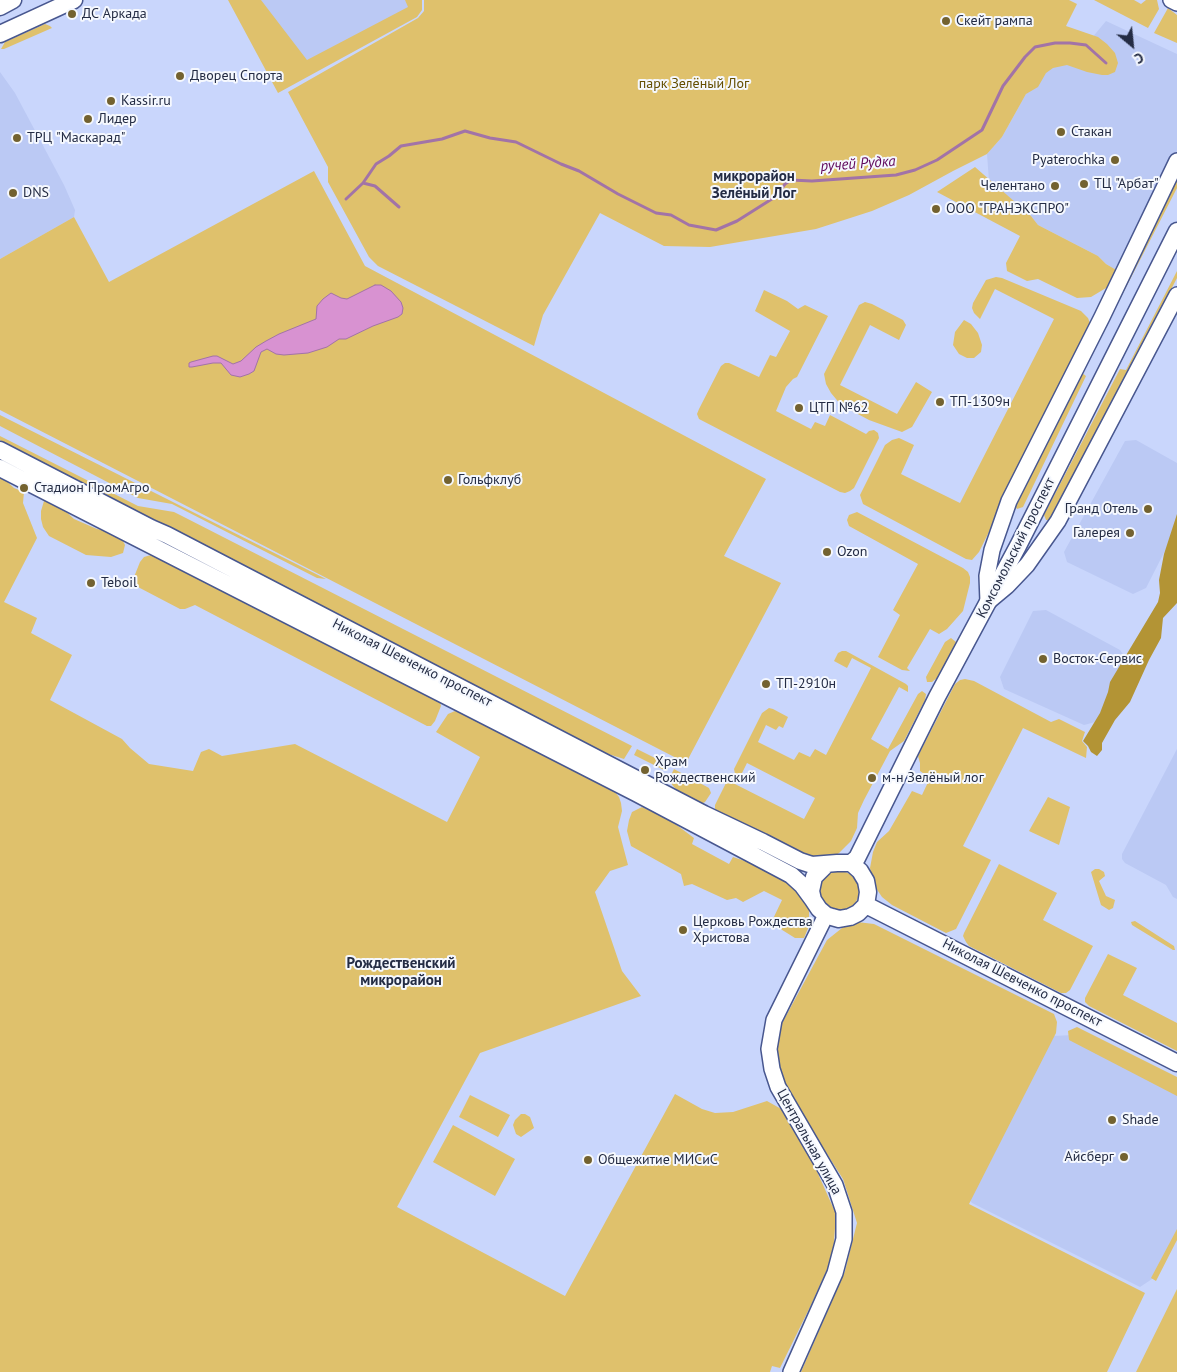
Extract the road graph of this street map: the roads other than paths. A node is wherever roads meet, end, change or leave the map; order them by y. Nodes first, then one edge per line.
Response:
1 (14, 0) edge
2 (74, 0) edge
3 (0, 7) edge
4 (0, 34) edge
5 (1177, 161) edge
6 (1177, 230) edge
7 (1177, 295) edge
8 (0, 450) edge
9 (0, 468) edge
10 (147, 535) junction
11 (988, 602) junction
12 (851, 863) junction
13 (827, 864) junction
14 (813, 900) junction
15 (866, 904) junction
16 (826, 915) junction
17 (1177, 1063) edge
18 (790, 1372) edge

1 - 3 main road
2 - 4 main road
5 - 11 street
6 - 11 main road, Комсомольский проспект
7 - 11 street
8 - 10 main road, Николая Шевченко проспект
9 - 10 main road, Николая Шевченко проспект
10 - 13 main road, Николая Шевченко проспект
10 - 14 main road, Николая Шевченко проспект
11 - 12 main road, Комсомольский проспект
12 - 13 main road
12 - 15 main road
13 - 14 main road
14 - 16 main road
15 - 16 main road
15 - 17 main road, Николая Шевченко проспект
16 - 18 street, Центральная улица

